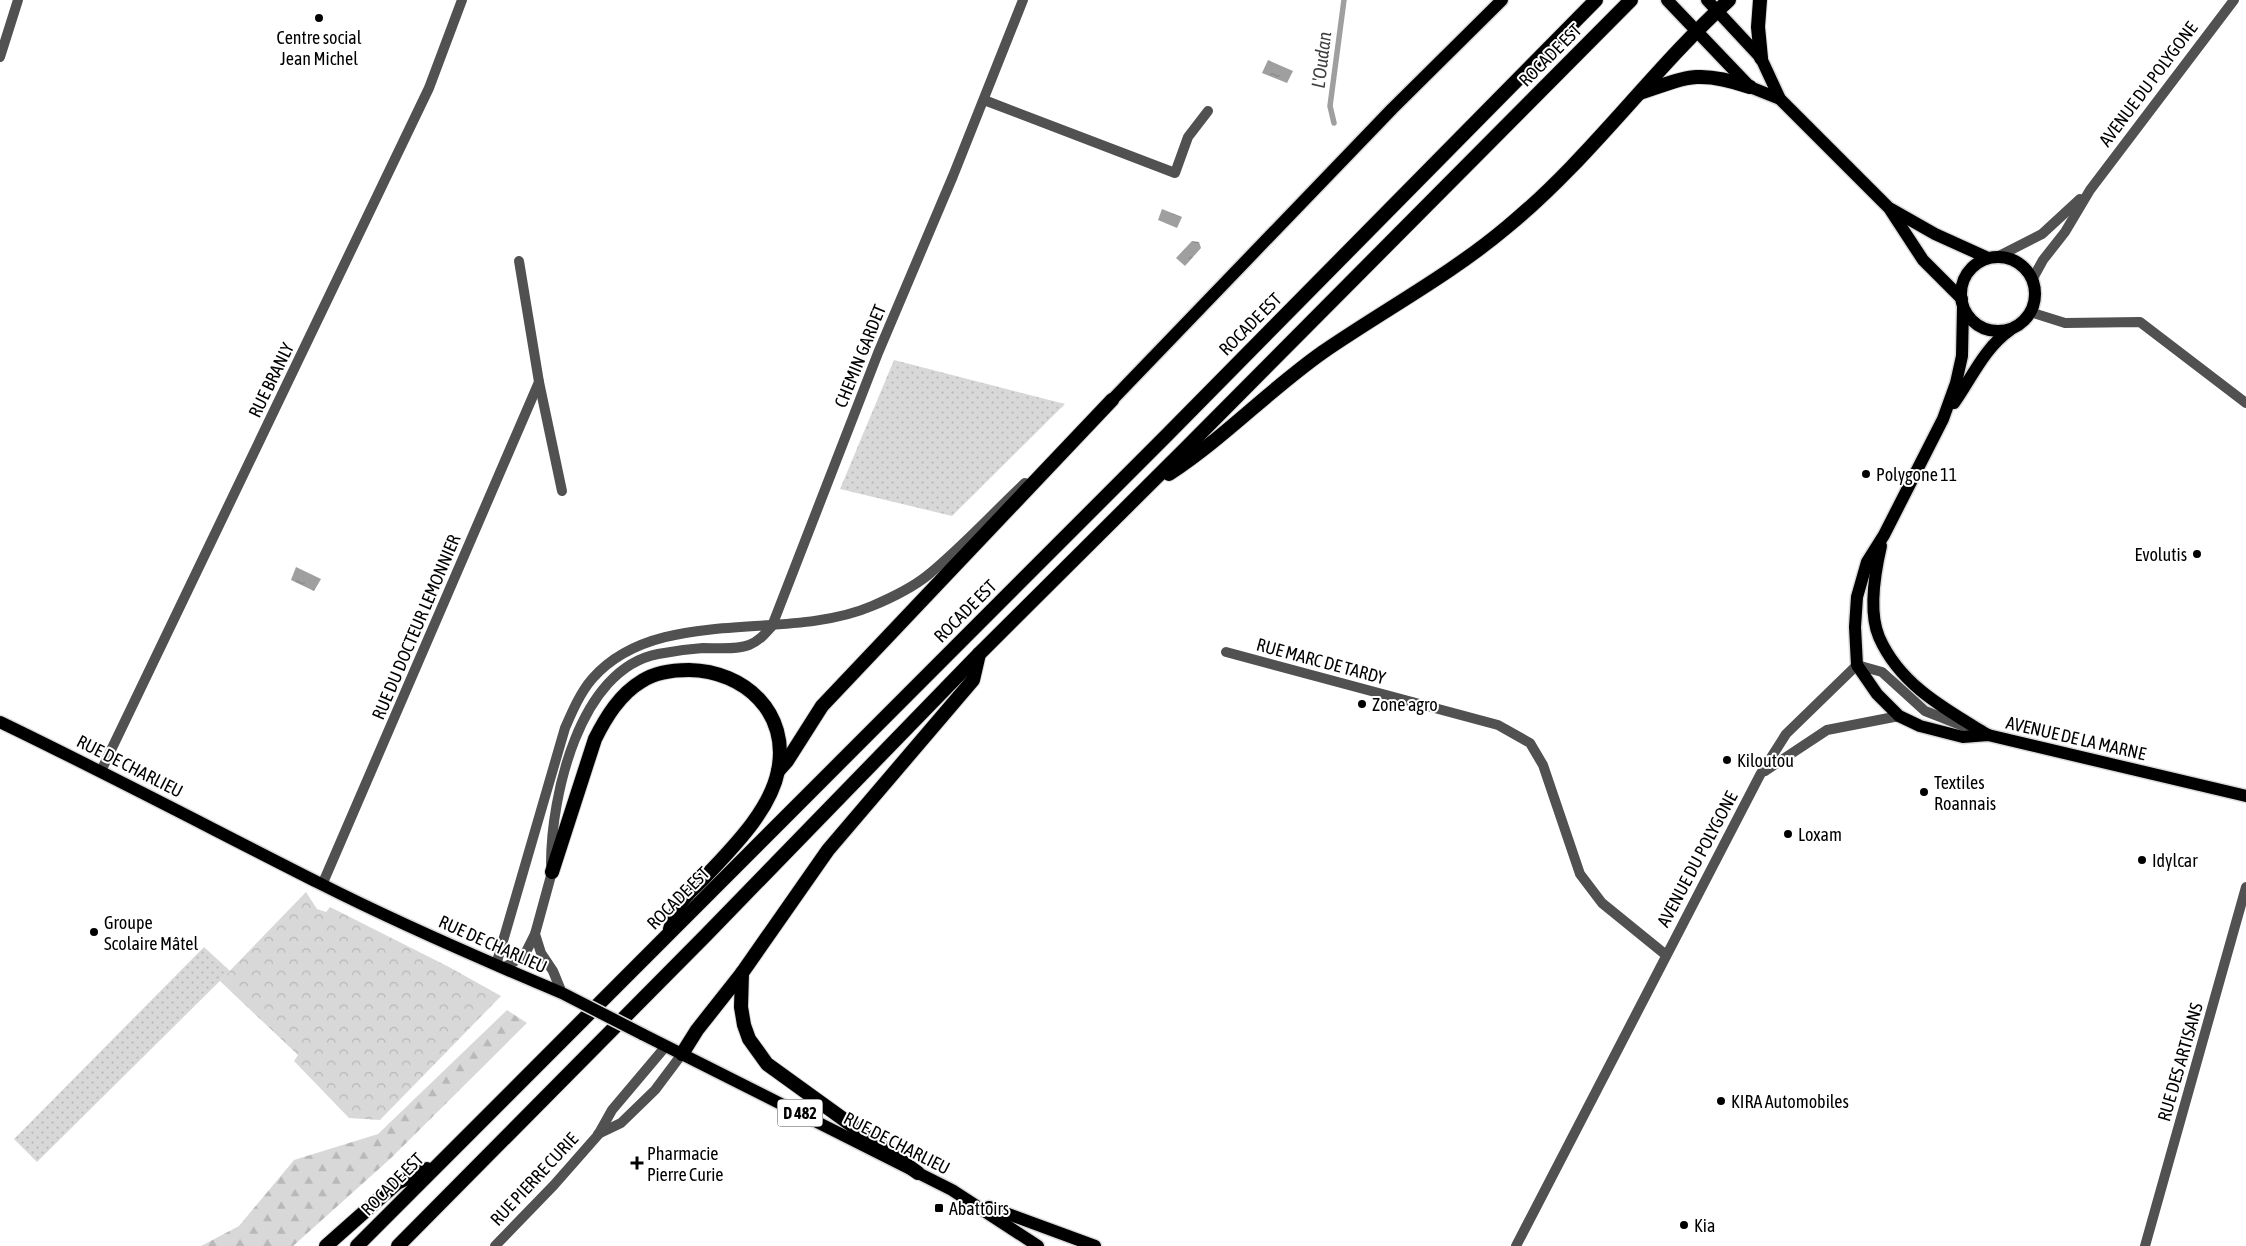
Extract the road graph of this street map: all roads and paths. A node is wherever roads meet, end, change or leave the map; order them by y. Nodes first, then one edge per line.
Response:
1 (18, 0) edge
2 (462, 0) edge
3 (1023, 0) edge
4 (1494, 0) edge
5 (1502, 0) edge
6 (1596, 0) edge
7 (1631, 0) edge
8 (1667, 0) edge
9 (1707, 0) edge
10 (1728, 0) edge
11 (1760, 0) edge
12 (2234, 0) edge
13 (1717, 11) junction
14 (1698, 30) junction
15 (0, 57) edge
16 (1761, 58) junction
17 (1438, 63) junction
18 (1750, 87) junction
19 (1640, 93) junction
20 (1780, 99) junction
21 (984, 100) junction
22 (1208, 111) dead end
23 (2090, 190) junction
24 (1889, 208) junction
25 (1992, 257) junction
26 (519, 261) dead end
27 (2032, 280) junction
28 (1962, 303) junction
29 (2030, 312) junction
30 (2013, 328) junction
31 (539, 382) junction
32 (1112, 400) junction
33 (2246, 403) edge
34 (1943, 419) junction
35 (1191, 452) junction
36 (562, 491) dead end
37 (1884, 535) junction
38 (772, 626) junction
39 (1226, 652) dead end
40 (979, 654) junction
41 (1857, 665) junction
42 (1899, 716) junction
43 (0, 722) edge
44 (1988, 736) junction
45 (101, 771) junction
46 (778, 772) junction
47 (1760, 775) junction
48 (2246, 796) edge
49 (552, 872) junction
50 (322, 885) junction
51 (2246, 887) edge
52 (535, 934) junction
53 (667, 935) junction
54 (1666, 955) junction
55 (499, 967) junction
56 (742, 973) junction
57 (562, 993) junction
58 (666, 1046) junction
59 (682, 1054) junction
60 (598, 1135) junction
61 (437, 1164) junction
62 (918, 1173) junction
63 (970, 1200) junction
64 (326, 1246) edge
65 (357, 1246) edge
66 (398, 1246) edge
67 (495, 1246) edge
68 (1038, 1246) edge
69 (1095, 1246) edge
70 (1516, 1246) edge
71 (2145, 1246) edge

1 - 15 street
2 - 45 street, RUE BRANLY
3 - 21 street, CHEMIN GARDET
4 - 17 main road
5 - 17 main road
6 - 53 highway, ROCADE EST
7 - 35 highway, ROCADE EST
8 - 14 main road
9 - 13 main road
10 - 13 highway
11 - 16 highway
12 - 23 street, AVENUE DU POLYGONE
13 - 14 highway
13 - 16 main road
14 - 18 main road
14 - 19 highway
16 - 20 main road
17 - 32 main road
18 - 19 highway
18 - 20 main road
19 - 35 highway
20 - 24 main road
21 - 22 street
21 - 38 street, CHEMIN GARDET
23 - 25 street, AVENUE DU POLYGONE
23 - 27 street, AVENUE DU POLYGONE
24 - 25 main road
24 - 28 main road
25 - 27 main road
25 - 28 main road
26 - 31 street
27 - 29 main road
28 - 30 main road
28 - 34 main road
29 - 30 main road
29 - 33 street
30 - 34 main road
31 - 36 street
31 - 50 street, RUE DU DOCTEUR LEMONNIER
32 - 38 street
32 - 46 highway
34 - 37 main road
35 - 40 highway, ROCADE EST
37 - 41 main road
37 - 44 main road
38 - 49 street
38 - 55 street
39 - 54 street, RUE MARC DE TARDY
40 - 56 highway
40 - 66 highway, ROCADE EST
41 - 42 main road, AVENUE DE LA MARNE
41 - 44 street
41 - 47 street, AVENUE DU POLYGONE
42 - 44 main road, AVENUE DE LA MARNE
42 - 47 street
43 - 45 main road, RUE DE CHARLIEU
44 - 48 main road, AVENUE DE LA MARNE
45 - 50 main road, RUE DE CHARLIEU
46 - 49 highway
46 - 53 highway
47 - 54 street, AVENUE DU POLYGONE
49 - 52 street
50 - 55 main road, RUE DE CHARLIEU
51 - 71 street, RUE DES ARTISANS
52 - 55 street
52 - 57 street
53 - 61 highway, ROCADE EST
54 - 70 street, AVENUE DU POLYGONE
55 - 57 main road, RUE DE CHARLIEU
56 - 59 highway
56 - 62 highway
57 - 58 main road, RUE DE CHARLIEU / D 482, bridge
58 - 59 main road, RUE DE CHARLIEU / D 482
58 - 60 street, RUE PIERRE CURIE
59 - 60 street, RUE PIERRE CURIE
59 - 62 main road, RUE DE CHARLIEU / D 482
60 - 67 street, RUE PIERRE CURIE
61 - 64 highway
61 - 65 highway, ROCADE EST
62 - 63 main road, RUE DE CHARLIEU / D 482
63 - 68 main road, RUE DE CHARLIEU / D 482
63 - 69 main road, RUE DE CHARLIEU / D 482

